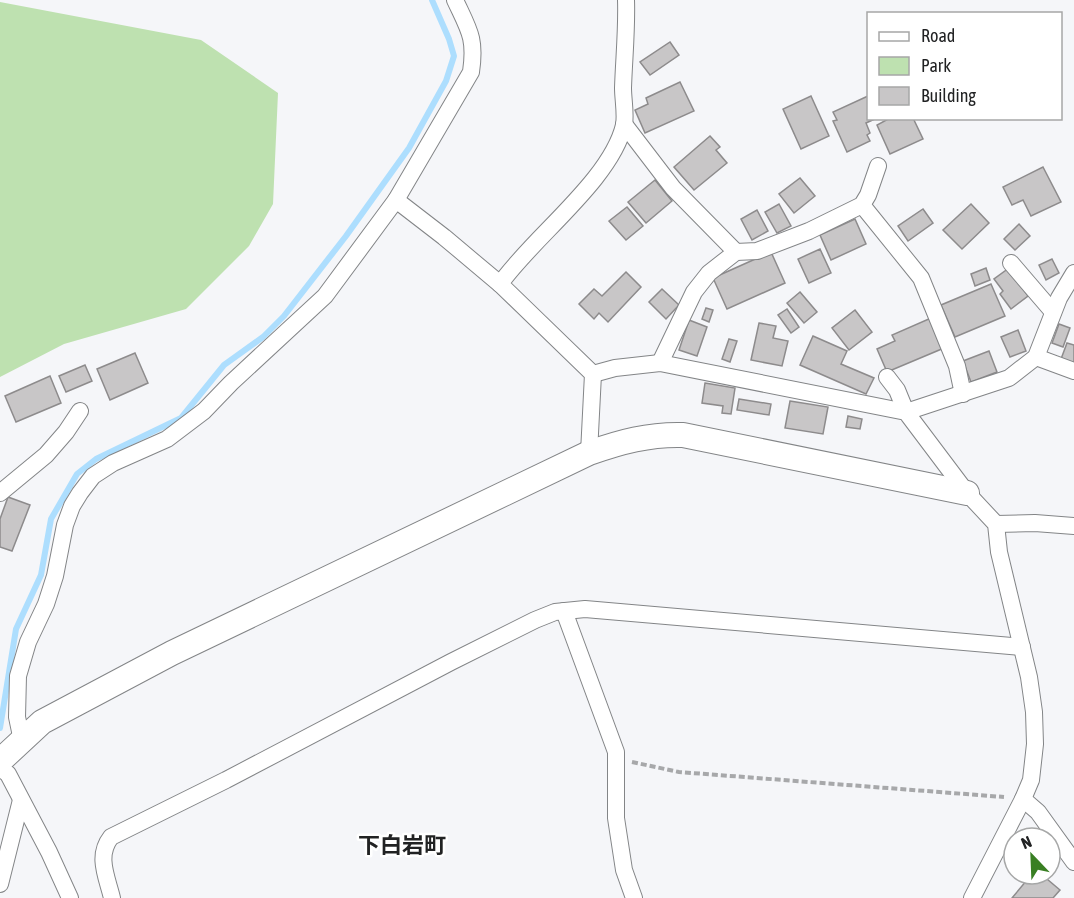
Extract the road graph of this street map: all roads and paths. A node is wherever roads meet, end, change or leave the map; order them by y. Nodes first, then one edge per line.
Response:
1 (455, 0) edge
2 (626, 0) edge
3 (624, 124) junction
4 (878, 166) dead end
5 (396, 200) junction
6 (862, 205) junction
7 (736, 252) junction
8 (1011, 263) dead end
9 (1074, 273) edge
10 (500, 284) junction
11 (1053, 312) junction
12 (1036, 357) junction
13 (660, 363) junction
14 (1074, 371) edge
15 (593, 374) junction
16 (886, 377) dead end
17 (963, 394) junction
18 (80, 411) dead end
19 (906, 412) junction
20 (589, 453) junction
21 (0, 493) edge
22 (967, 493) junction
23 (996, 524) junction
24 (1074, 526) edge
25 (564, 611) junction
26 (1022, 647) junction
27 (22, 741) junction
28 (616, 752) junction
29 (0, 761) edge
30 (0, 768) edge
31 (1023, 799) junction
32 (21, 800) junction
33 (1074, 862) edge
34 (0, 884) edge
35 (70, 898) edge
36 (112, 898) edge
37 (634, 898) edge
38 (972, 898) edge

1 - 5 street
2 - 3 street
3 - 7 street
3 - 10 street
4 - 6 street
5 - 10 street
5 - 27 street
6 - 7 street
6 - 17 street
7 - 13 street
8 - 11 street
9 - 11 street
10 - 15 street
11 - 12 street
12 - 14 street
12 - 17 street
13 - 15 street
13 - 19 street
15 - 20 street
16 - 19 street
17 - 19 street
18 - 21 street
19 - 22 street
20 - 22 street
20 - 27 street
22 - 23 street
23 - 24 street
23 - 26 street
25 - 26 street
25 - 28 street
25 - 36 street
26 - 31 street
27 - 29 street
28 - 31 path
28 - 37 street
30 - 32 street
31 - 33 street
31 - 38 street
32 - 34 street
32 - 35 street

